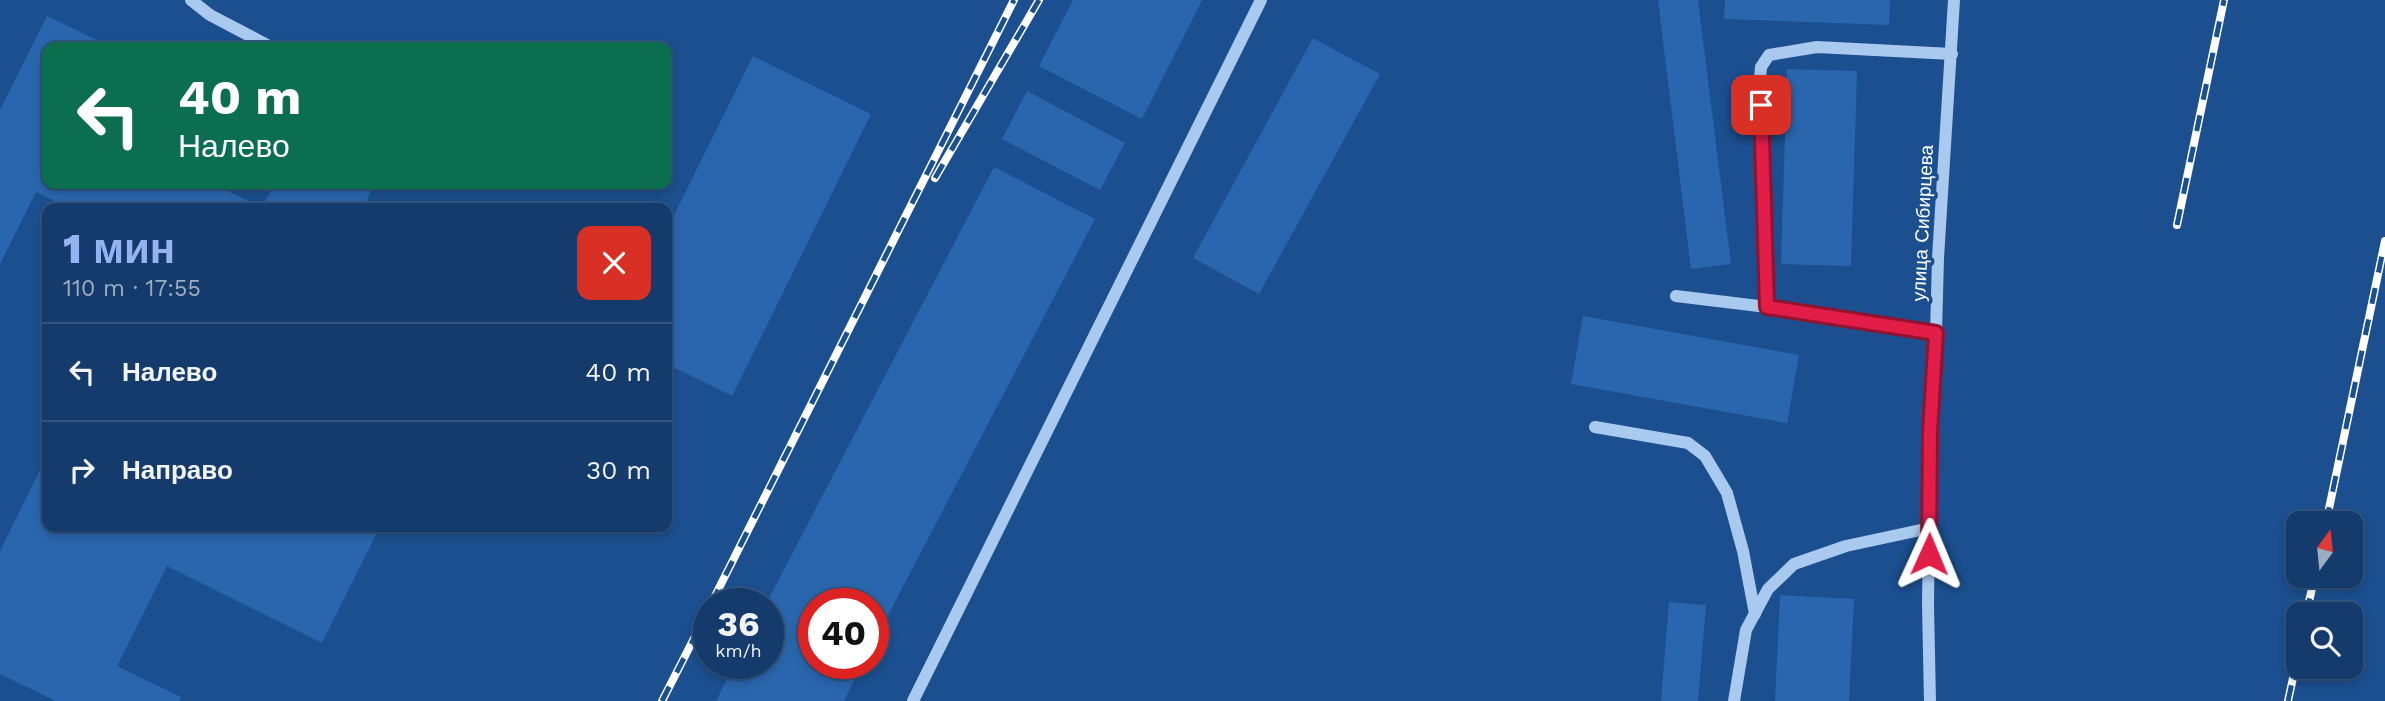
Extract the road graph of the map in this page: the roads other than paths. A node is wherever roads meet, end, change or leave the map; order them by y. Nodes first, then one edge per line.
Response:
1 (191, 0) edge
2 (1261, 0) edge
3 (1954, 0) edge
4 (261, 42) edge
5 (1952, 54) junction
6 (1676, 296) dead end
7 (1767, 307) junction
8 (1936, 333) junction
9 (1595, 427) dead end
10 (1930, 528) junction
11 (1755, 614) junction
12 (913, 701) edge
13 (1734, 701) edge
14 (1930, 701) edge

1 - 4 street
2 - 12 street
3 - 5 street, улица Сибирцева
5 - 7 street
5 - 8 street, улица Сибирцева
6 - 7 street
7 - 8 street
8 - 10 street, улица Сибирцева
9 - 11 street
10 - 11 street
10 - 14 street, улица Сибирцева
11 - 13 street

